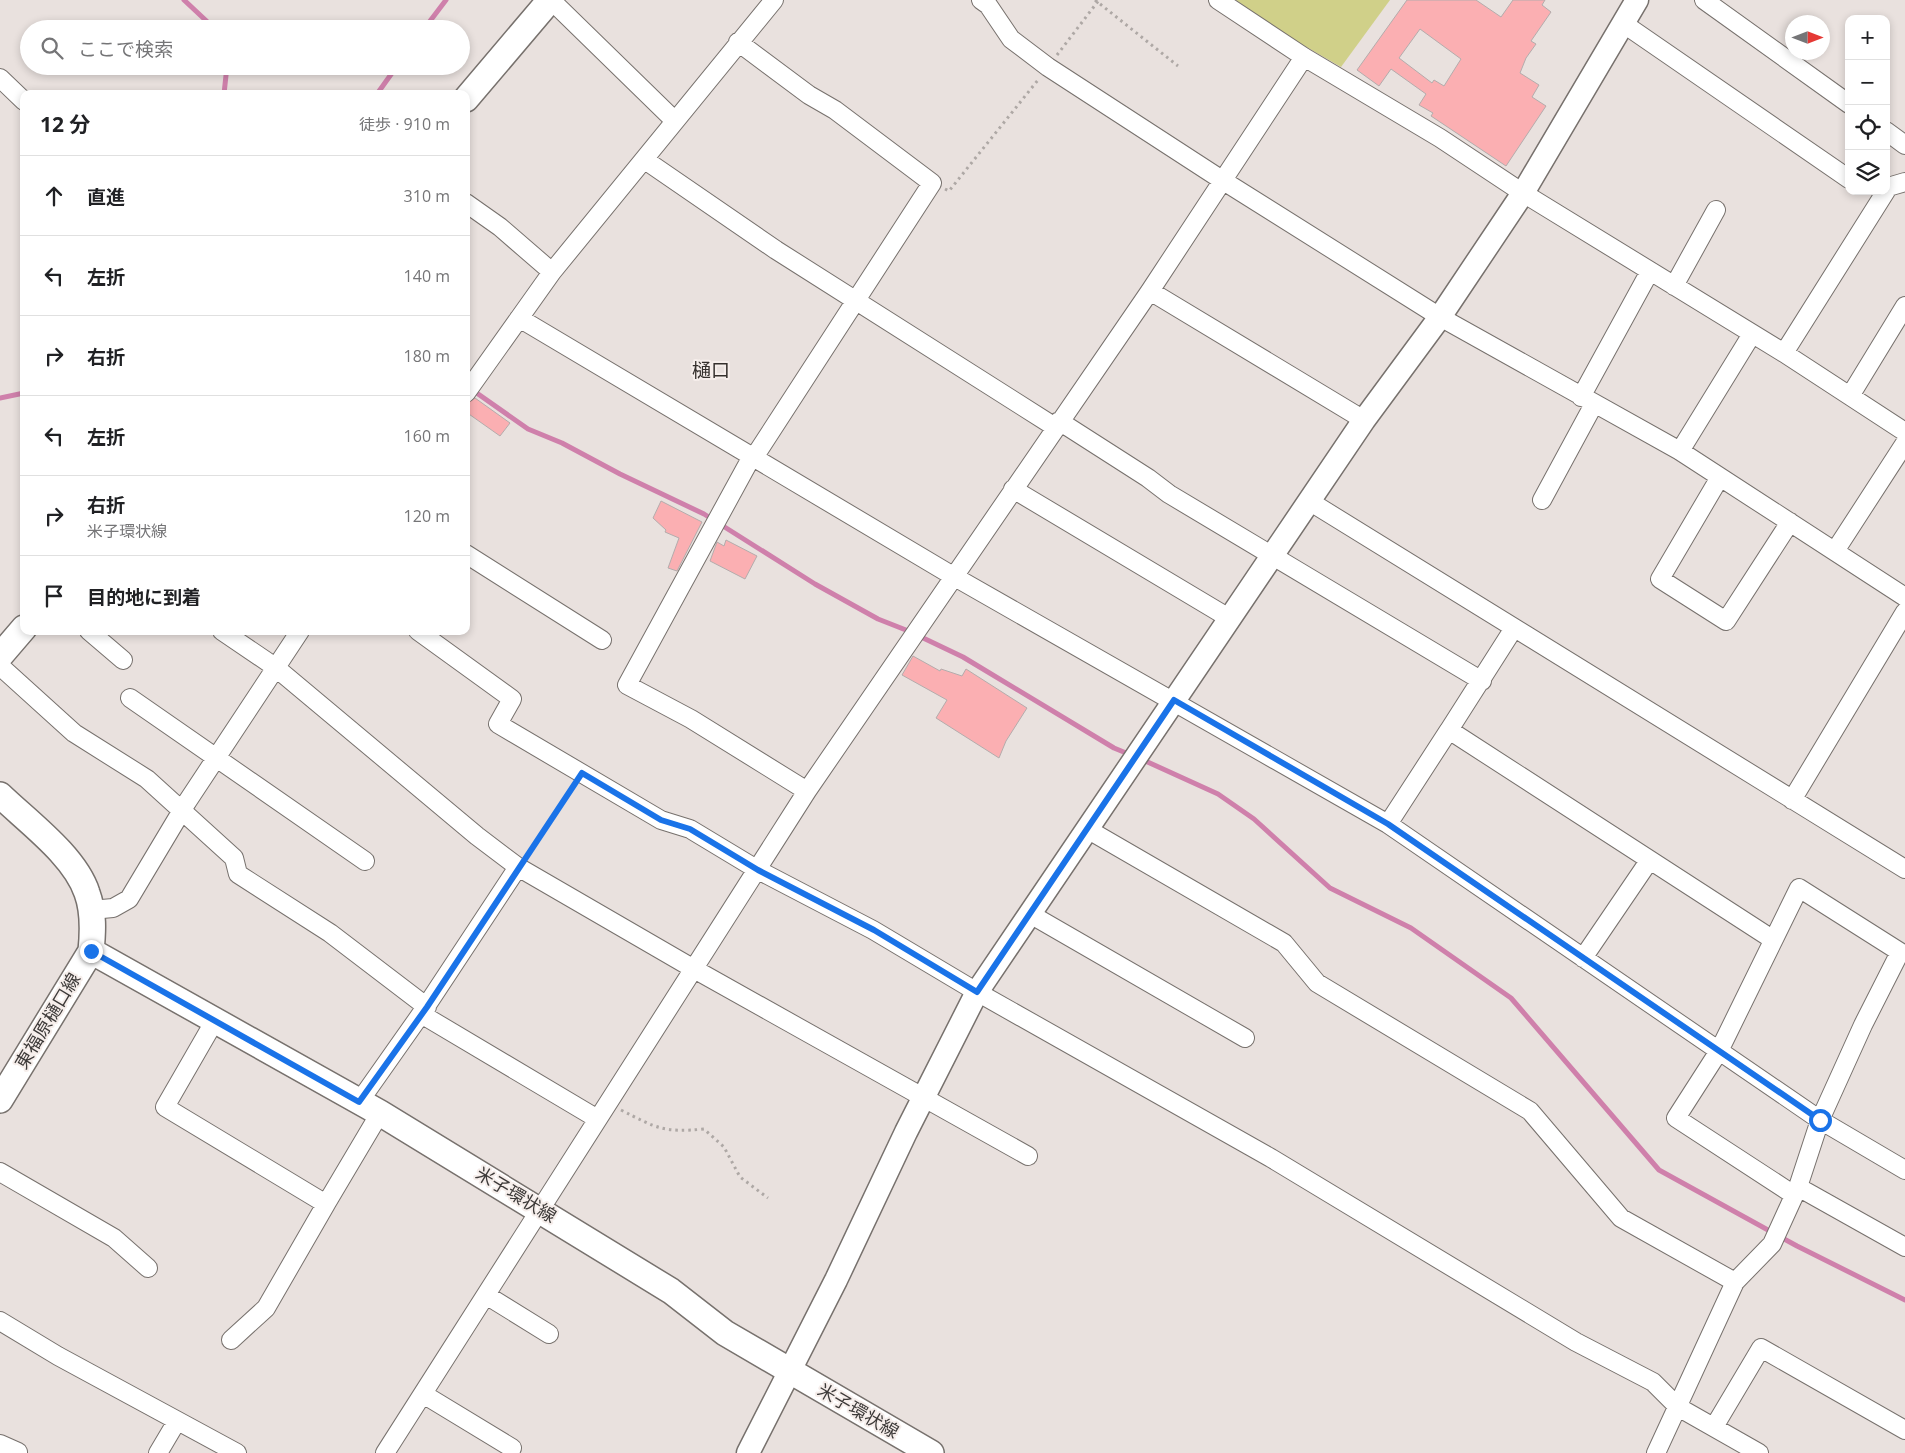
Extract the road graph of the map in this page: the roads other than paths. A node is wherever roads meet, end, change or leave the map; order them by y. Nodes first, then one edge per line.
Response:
1 (551, 0) edge
2 (774, 0) edge
3 (981, 0) edge
4 (1218, 0) edge
5 (1637, 0) edge
6 (1704, 0) edge
7 (1624, 24) junction
8 (738, 42) junction
9 (1304, 58) junction
10 (0, 78) edge
11 (470, 94) edge
12 (20, 97) edge
13 (1845, 101) edge
14 (675, 121) junction
15 (1890, 134) edge
16 (1905, 146) edge
17 (645, 160) junction
18 (1845, 177) edge
19 (1222, 180) junction
20 (1905, 182) edge
21 (1890, 187) edge
22 (1524, 193) junction
23 (1883, 195) edge
24 (470, 206) edge
25 (1716, 210) dead end
26 (1650, 271) junction
27 (552, 272) junction
28 (1674, 286) junction
29 (1150, 291) junction
30 (855, 300) junction
31 (1905, 306) edge
32 (1440, 317) junction
33 (519, 318) junction
34 (1752, 334) junction
35 (1784, 353) junction
36 (470, 388) edge
37 (1850, 396) junction
38 (1588, 400) junction
39 (1364, 420) junction
40 (1057, 424) junction
41 (1905, 432) edge
42 (1905, 443) edge
43 (1680, 451) junction
44 (752, 458) junction
45 (1720, 477) junction
46 (1014, 489) junction
47 (1542, 500) dead end
48 (1309, 501) junction
49 (1790, 522) junction
50 (1835, 551) junction
51 (1272, 556) junction
52 (470, 557) edge
53 (953, 576) junction
54 (1905, 597) edge
55 (1905, 612) edge
56 (1229, 618) junction
57 (1514, 628) junction
58 (20, 633) edge
59 (94, 635) edge
60 (228, 635) edge
61 (297, 635) edge
62 (424, 635) edge
63 (602, 640) dead end
64 (0, 656) edge
65 (123, 660) dead end
66 (0, 666) edge
67 (275, 667) junction
68 (1482, 681) junction
69 (130, 698) dead end
70 (1174, 700) junction
71 (1449, 730) junction
72 (216, 758) junction
73 (807, 791) junction
74 (0, 795) edge
75 (1792, 800) junction
76 (181, 811) junction
77 (1388, 824) junction
78 (1087, 828) junction
79 (365, 861) dead end
80 (1649, 861) junction
81 (518, 867) junction
82 (1905, 869) edge
83 (758, 870) junction
84 (91, 910) junction
85 (1030, 914) junction
86 (1772, 939) junction
87 (91, 951) junction
88 (1583, 958) junction
89 (694, 969) junction
90 (977, 992) junction
91 (424, 1010) junction
92 (214, 1022) junction
93 (1245, 1038) dead end
94 (1719, 1051) junction
95 (924, 1096) junction
96 (0, 1100) edge
97 (369, 1107) junction
98 (596, 1118) junction
99 (1820, 1120) junction
100 (1028, 1156) dead end
101 (1905, 1170) edge
102 (0, 1172) edge
103 (1796, 1191) junction
104 (326, 1204) junction
105 (540, 1210) junction
106 (1905, 1247) edge
107 (148, 1268) dead end
108 (1735, 1282) junction
109 (486, 1295) junction
110 (0, 1321) edge
111 (549, 1334) dead end
112 (231, 1340) dead end
113 (789, 1372) junction
114 (422, 1394) junction
115 (1678, 1407) junction
116 (177, 1421) junction
117 (1714, 1427) junction
118 (1905, 1430) edge
119 (0, 1444) edge
120 (512, 1448) dead end
121 (18, 1452) edge
122 (158, 1453) edge
123 (237, 1453) edge
124 (385, 1453) edge
125 (748, 1453) edge
126 (932, 1453) edge
127 (1656, 1453) edge
128 (1759, 1453) edge

1 - 11 main road
1 - 14 street
2 - 8 street
3 - 19 street
4 - 9 street
5 - 7 street
6 - 13 street
7 - 18 street
7 - 22 street
8 - 14 street
8 - 30 street
9 - 19 street
9 - 22 street
10 - 12 street
14 - 17 street
15 - 16 street
17 - 27 street
17 - 30 street
19 - 29 street
19 - 32 street
20 - 21 street
22 - 26 street
22 - 32 street
23 - 35 street
24 - 27 street
25 - 28 street
26 - 28 street
26 - 38 street
27 - 33 street
28 - 34 street
29 - 39 street
29 - 40 street
30 - 40 street
30 - 44 street
31 - 37 street
32 - 38 street
32 - 39 street
33 - 36 street
33 - 44 street
34 - 35 street
34 - 43 street
35 - 37 street
37 - 41 street
38 - 43 street
38 - 47 street
39 - 48 street
40 - 46 street
40 - 51 street
42 - 50 street
43 - 45 street
44 - 53 street
44 - 73 street
45 - 49 street
45 - 49 street
46 - 53 street
46 - 56 street
48 - 51 street
48 - 57 street
49 - 50 street
50 - 54 street
51 - 56 street
51 - 68 street
52 - 63 street
53 - 70 street
53 - 73 street
55 - 75 street
56 - 70 street
57 - 68 street
57 - 75 street
58 - 64 main road
59 - 65 street
60 - 67 street
61 - 67 street
62 - 83 street
66 - 76 street
67 - 72 street
67 - 81 street
68 - 71 street
69 - 72 street
70 - 77 street
70 - 78 street
71 - 77 street
71 - 80 street
72 - 76 street
72 - 79 street
73 - 83 street
74 - 84 main road, 東福原樋口線
75 - 82 street
76 - 84 street
76 - 91 street
77 - 88 street
78 - 85 street
78 - 108 street
80 - 86 street
80 - 88 street
81 - 89 street
81 - 91 street
83 - 89 street
83 - 90 street
84 - 87 main road, 東福原樋口線
85 - 90 street
85 - 93 street
86 - 94 street
86 - 99 street
87 - 92 main road, 米子環状線
87 - 96 main road, 東福原樋口線
88 - 94 street
89 - 95 street
89 - 98 street
90 - 95 street
90 - 115 street
91 - 97 street
91 - 98 street
92 - 97 main road, 米子環状線
92 - 104 street
94 - 99 street
94 - 103 street
95 - 100 street
95 - 113 street
97 - 104 street
97 - 105 main road, 米子環状線
98 - 105 street
99 - 101 street
99 - 103 street
102 - 107 street
103 - 106 street
103 - 108 street
104 - 112 street
105 - 109 street
105 - 113 main road, 米子環状線
108 - 115 street
109 - 111 street
109 - 114 street
110 - 116 street
113 - 125 street
113 - 126 main road, 米子環状線
114 - 120 street
114 - 124 street
115 - 117 street
115 - 127 street
116 - 122 street
116 - 123 street
117 - 118 street
117 - 128 street
119 - 121 street

